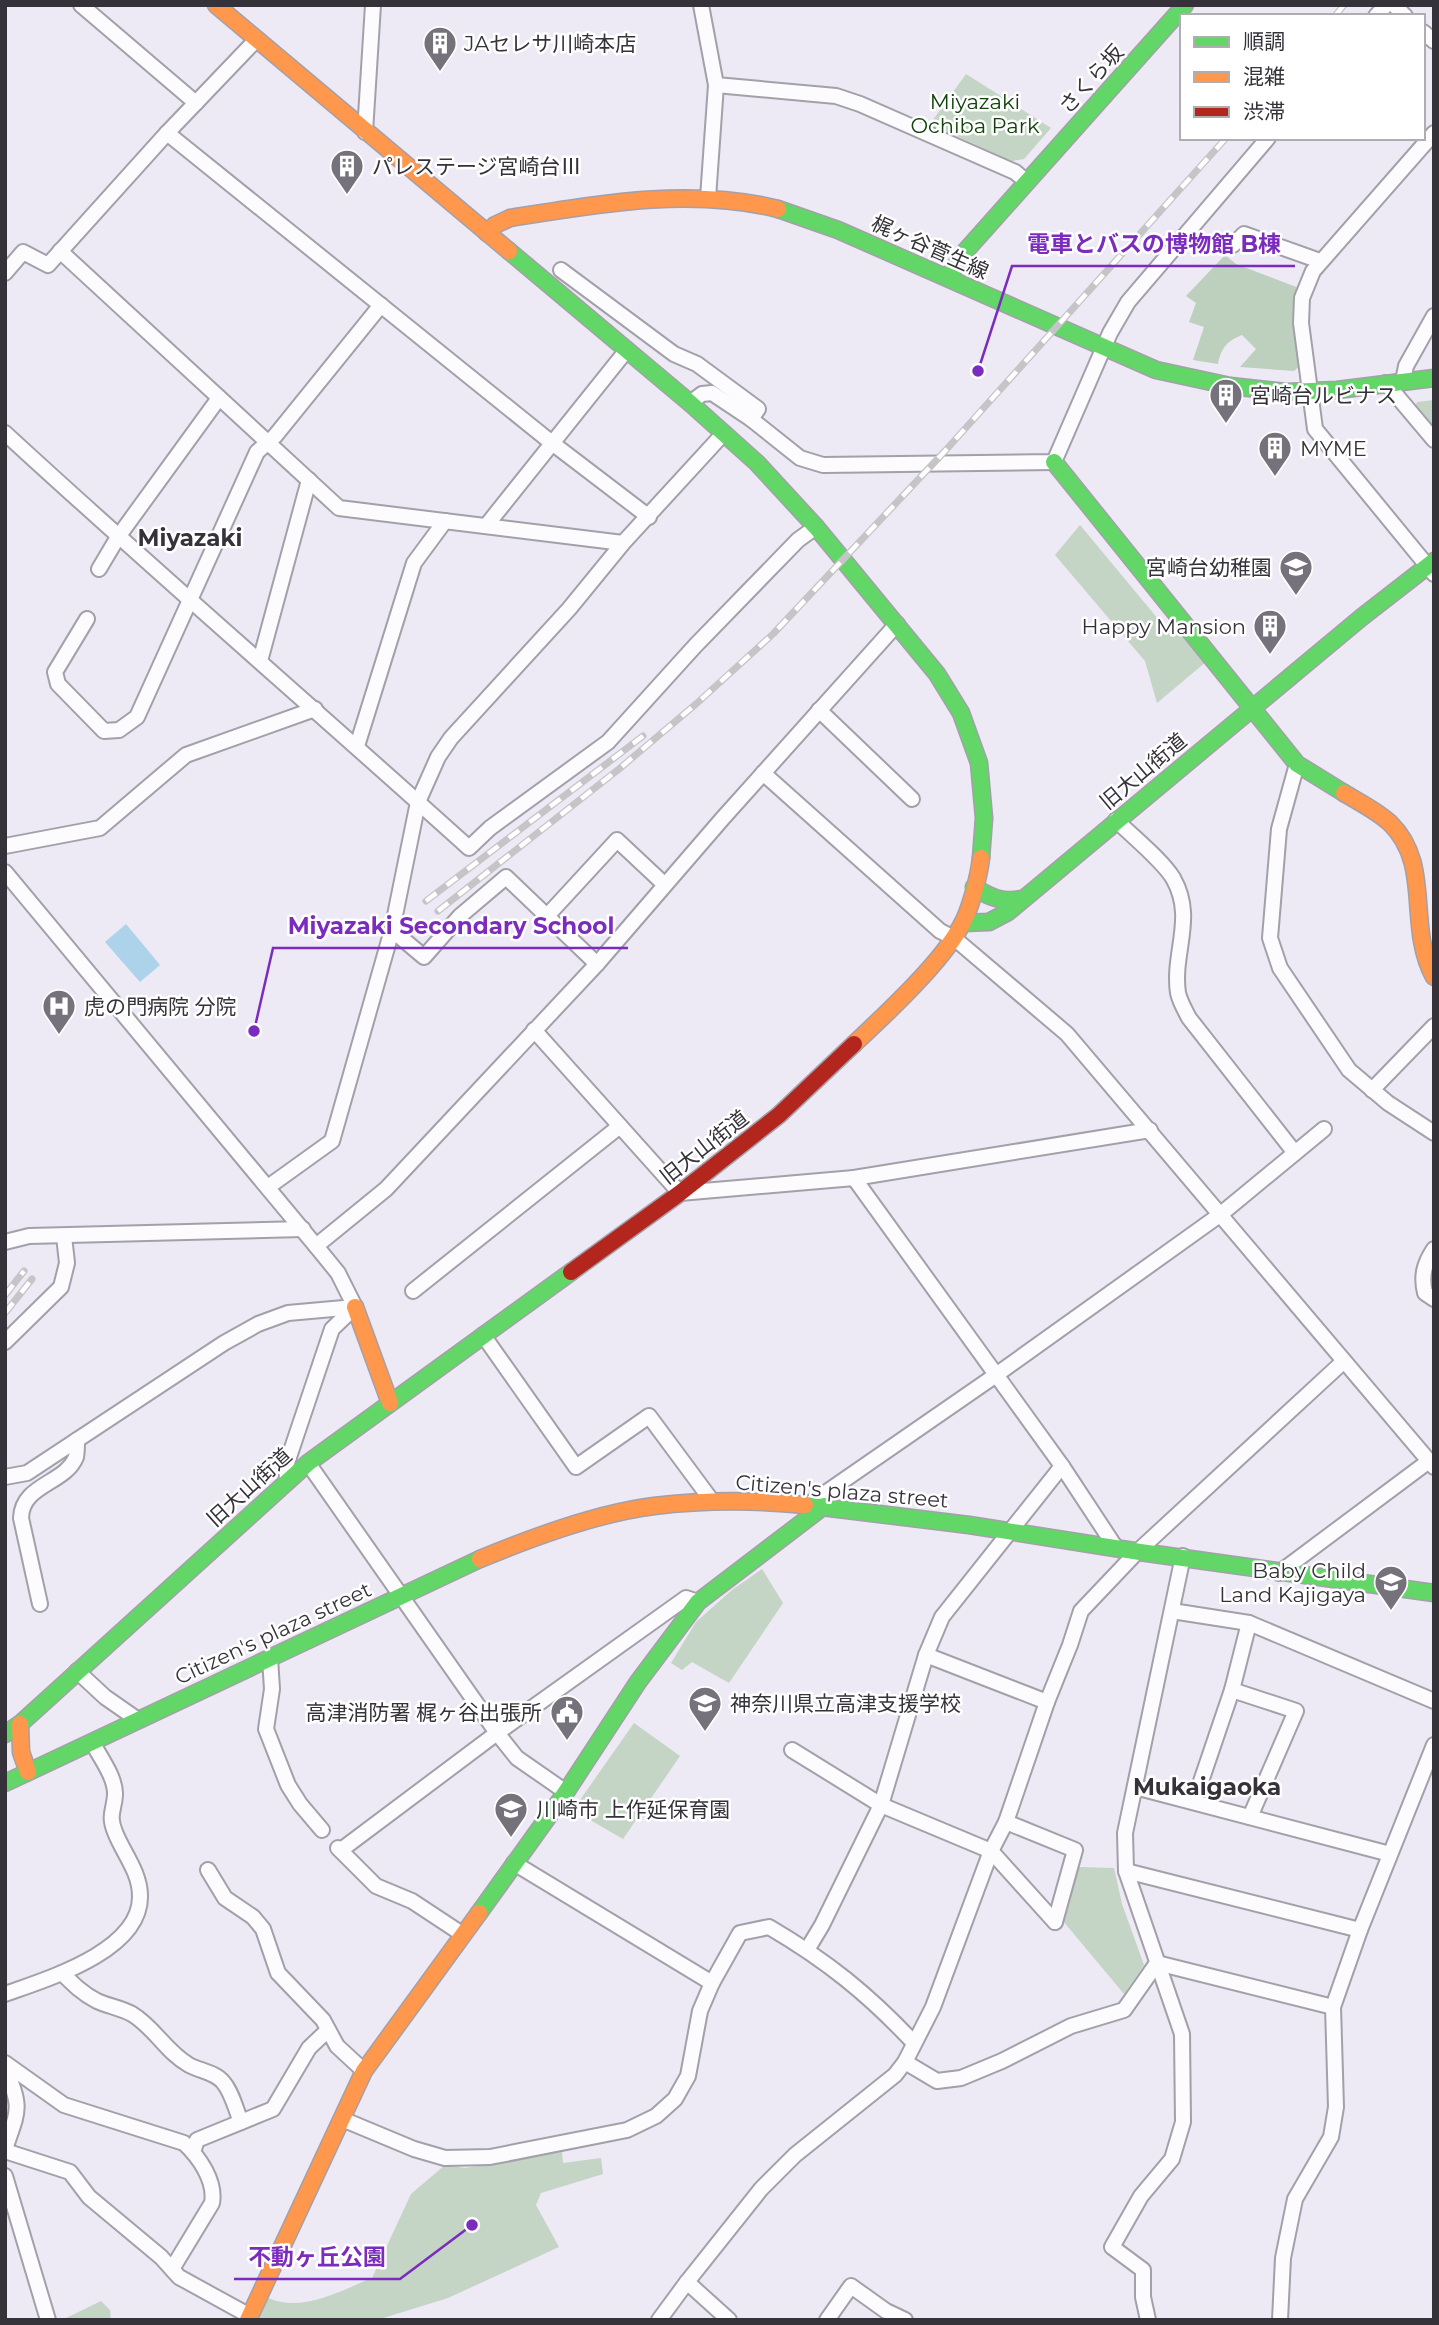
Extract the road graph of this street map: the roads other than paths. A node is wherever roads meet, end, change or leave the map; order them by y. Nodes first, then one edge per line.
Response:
1 (81, 5) edge
2 (216, 5) edge
3 (373, 5) edge
4 (701, 5) edge
5 (1185, 5) edge
6 (246, 50) junction
7 (716, 85) junction
8 (196, 103) junction
9 (365, 132) junction
10 (167, 133) junction
11 (1434, 133) edge
12 (1266, 140) edge
13 (1027, 182) junction
14 (708, 198) junction
15 (487, 233) junction
16 (1233, 245) dead end
17 (60, 251) junction
18 (1320, 261) junction
19 (561, 270) dead end
20 (5, 273) edge
21 (949, 277) junction
22 (381, 305) junction
23 (1434, 316) edge
24 (1104, 348) junction
25 (626, 351) junction
26 (1434, 378) edge
27 (1403, 381) junction
28 (1386, 383) junction
29 (1309, 392) junction
30 (219, 398) junction
31 (690, 403) junction
32 (751, 419) junction
33 (5, 433) edge
34 (724, 433) junction
35 (1434, 440) edge
36 (267, 442) junction
37 (552, 443) junction
38 (1054, 462) junction
39 (309, 480) junction
40 (649, 517) junction
41 (445, 521) junction
42 (486, 526) junction
43 (816, 527) junction
44 (118, 537) junction
45 (623, 542) junction
46 (1432, 567) edge
47 (99, 569) dead end
48 (191, 598) junction
49 (87, 619) dead end
50 (897, 624) junction
51 (260, 661) junction
52 (1252, 708) junction
53 (315, 709) junction
54 (819, 710) junction
55 (357, 746) junction
56 (1297, 764) junction
57 (763, 773) junction
58 (912, 799) dead end
59 (418, 802) junction
60 (1116, 820) junction
61 (5, 846) edge
62 (5, 872) edge
63 (664, 884) junction
64 (974, 887) junction
65 (1021, 899) junction
66 (547, 916) junction
67 (963, 923) junction
68 (392, 930) junction
69 (954, 938) junction
70 (597, 964) junction
71 (1434, 977) edge
72 (1434, 1026) edge
73 (534, 1030) junction
74 (1372, 1090) junction
75 (620, 1126) junction
76 (1324, 1129) dead end
77 (1150, 1130) junction
78 (1434, 1133) edge
79 (1295, 1153) junction
80 (855, 1178) junction
81 (268, 1187) junction
82 (680, 1193) junction
83 (1221, 1214) junction
84 (303, 1230) junction
85 (64, 1236) junction
86 (5, 1242) edge
87 (316, 1245) junction
88 (1434, 1249) edge
89 (413, 1291) dead end
90 (1434, 1299) edge
91 (355, 1307) junction
92 (482, 1335) junction
93 (5, 1342) edge
94 (1344, 1361) junction
95 (996, 1375) junction
96 (390, 1403) junction
97 (77, 1440) junction
98 (308, 1463) junction
99 (1431, 1464) edge
100 (1062, 1466) junction
101 (5, 1477) edge
102 (288, 1480) junction
103 (712, 1501) junction
104 (816, 1506) junction
105 (1010, 1530) junction
106 (1116, 1548) junction
107 (1137, 1552) junction
108 (1183, 1556) junction
109 (1279, 1573) junction
110 (1434, 1593) edge
111 (400, 1597) junction
112 (698, 1602) junction
113 (40, 1604) dead end
114 (1172, 1611) junction
115 (1249, 1623) junction
116 (926, 1655) junction
117 (270, 1658) junction
118 (77, 1671) junction
119 (1232, 1690) junction
120 (1434, 1700) edge
121 (1047, 1702) junction
122 (138, 1720) junction
123 (20, 1724) junction
124 (497, 1733) junction
125 (5, 1734) edge
126 (92, 1742) junction
127 (1434, 1745) edge
128 (792, 1750) dead end
129 (28, 1772) junction
130 (5, 1783) edge
131 (1135, 1787) junction
132 (566, 1792) junction
133 (1194, 1802) junction
134 (881, 1805) junction
135 (1250, 1817) junction
136 (1006, 1822) junction
137 (322, 1830) dead end
138 (991, 1851) junction
139 (1390, 1854) junction
140 (514, 1863) junction
141 (208, 1870) dead end
142 (1126, 1871) junction
143 (1360, 1930) junction
144 (462, 1934) junction
145 (807, 1950) junction
146 (1157, 1963) junction
147 (62, 1973) junction
148 (712, 1983) junction
149 (5, 1994) edge
150 (1333, 2007) junction
151 (328, 2030) junction
152 (914, 2043) junction
153 (905, 2062) junction
154 (5, 2065) edge
155 (364, 2071) junction
156 (342, 2119) junction
157 (241, 2122) junction
158 (5, 2150) edge
159 (193, 2152) junction
160 (5, 2176) edge
161 (172, 2269) junction
162 (687, 2281) junction
163 (249, 2318) edge
164 (48, 2320) edge
165 (659, 2320) edge
166 (729, 2320) edge
167 (827, 2320) edge
168 (905, 2320) edge
169 (1148, 2320) edge
170 (1280, 2320) edge

1 - 8 street
2 - 6 street
3 - 9 street
4 - 7 street
5 - 13 street, さくら坂
6 - 8 street
6 - 9 street
7 - 13 street
7 - 14 street
8 - 10 street
9 - 15 street
10 - 17 street
10 - 22 street
11 - 18 street
12 - 24 street
13 - 21 street, さくら坂
14 - 15 street, 梶ヶ谷菅生線
14 - 21 street, 梶ヶ谷菅生線
15 - 25 street
16 - 18 street
17 - 20 street
17 - 30 street
18 - 29 street
19 - 32 street
21 - 24 street, 梶ヶ谷菅生線
22 - 36 street
22 - 37 street
23 - 27 street
24 - 29 street, 梶ヶ谷菅生線
24 - 38 street
25 - 31 street
25 - 37 street
26 - 27 street, 梶ヶ谷菅生線
27 - 28 street, 梶ヶ谷菅生線
28 - 29 street, 梶ヶ谷菅生線
28 - 35 street
29 - 46 street
30 - 36 street
30 - 44 street
31 - 32 street
31 - 34 street
32 - 38 street
33 - 44 street
34 - 40 street
34 - 43 street
36 - 39 street
36 - 48 street
37 - 40 street
37 - 42 street
38 - 52 street
39 - 41 street
39 - 51 street
40 - 45 street
41 - 42 street
41 - 55 street
42 - 45 street
43 - 50 street
43 - 59 street
44 - 47 street
44 - 48 street
45 - 59 street
46 - 52 street, 旧大山街道
48 - 49 street
48 - 51 street
50 - 54 street
50 - 64 street
51 - 53 street
52 - 56 street
52 - 60 street, 旧大山街道
53 - 55 street
53 - 61 street
54 - 57 street
54 - 58 street
55 - 59 street
56 - 71 street
56 - 74 street
57 - 63 street
57 - 69 street
59 - 68 street
60 - 65 street, 旧大山街道
60 - 79 street
62 - 81 street
63 - 66 street
63 - 70 street
64 - 65 street
64 - 67 street
65 - 67 street, 旧大山街道
66 - 68 street
66 - 70 street
67 - 69 street, 旧大山街道
68 - 81 street
69 - 77 street
69 - 82 street, 旧大山街道
70 - 73 street
72 - 74 street
73 - 75 street
73 - 87 street
74 - 78 street
75 - 82 street
75 - 89 street
76 - 79 street
77 - 80 street
77 - 83 street
79 - 83 street
80 - 82 street
80 - 95 street
81 - 84 street
82 - 92 street, 旧大山街道
83 - 94 street
83 - 95 street
84 - 85 street
84 - 87 street
85 - 86 street
85 - 93 street
87 - 91 street
88 - 90 street
91 - 96 street
91 - 97 street
91 - 102 street
92 - 96 street, 旧大山街道
92 - 103 street
94 - 99 street
94 - 107 street
95 - 100 street
95 - 104 street
96 - 98 street, 旧大山街道
97 - 101 street
97 - 113 street
98 - 102 street, 旧大山街道
98 - 111 street
99 - 109 street
100 - 105 street
100 - 106 street
102 - 118 street, 旧大山街道
103 - 104 street, Citizen's plaza street
103 - 111 street, Citizen's plaza street
104 - 105 street, Citizen's plaza street
104 - 112 street
105 - 106 street, Citizen's plaza street
105 - 116 street
106 - 107 street, Citizen's plaza street
107 - 108 street, Citizen's plaza street
107 - 121 street
108 - 109 street, Citizen's plaza street
108 - 114 street
109 - 110 street, Citizen's plaza street
111 - 117 street, Citizen's plaza street
111 - 124 street
112 - 124 street
112 - 132 street
114 - 115 street
114 - 131 street
115 - 119 street
115 - 120 street
116 - 121 street
116 - 134 street
117 - 122 street, Citizen's plaza street
117 - 137 street
118 - 122 street
118 - 123 street, 旧大山街道
119 - 133 street
119 - 135 street
121 - 136 street
122 - 126 street, Citizen's plaza street
123 - 125 street
123 - 129 street
124 - 132 street
124 - 144 street
126 - 129 street, Citizen's plaza street
126 - 147 street
127 - 139 street
128 - 134 street
129 - 130 street, Citizen's plaza street
131 - 133 street
131 - 142 street
132 - 140 street
133 - 135 street
134 - 138 street
134 - 145 street
135 - 139 street
136 - 138 street
136 - 138 street
138 - 152 street
139 - 143 street
140 - 144 street
140 - 148 street
141 - 151 street
142 - 143 street
142 - 146 street
143 - 150 street
144 - 155 street
145 - 148 street
145 - 152 street
146 - 150 street
146 - 153 street
146 - 169 street
147 - 149 street
147 - 157 street
148 - 156 street
150 - 170 street
151 - 155 street
151 - 157 street
152 - 153 street
153 - 162 street
154 - 158 street
154 - 159 street
155 - 156 street
156 - 163 street
157 - 159 street
158 - 161 street
159 - 161 street
160 - 164 street
161 - 163 street
162 - 165 street
162 - 166 street
167 - 168 street

